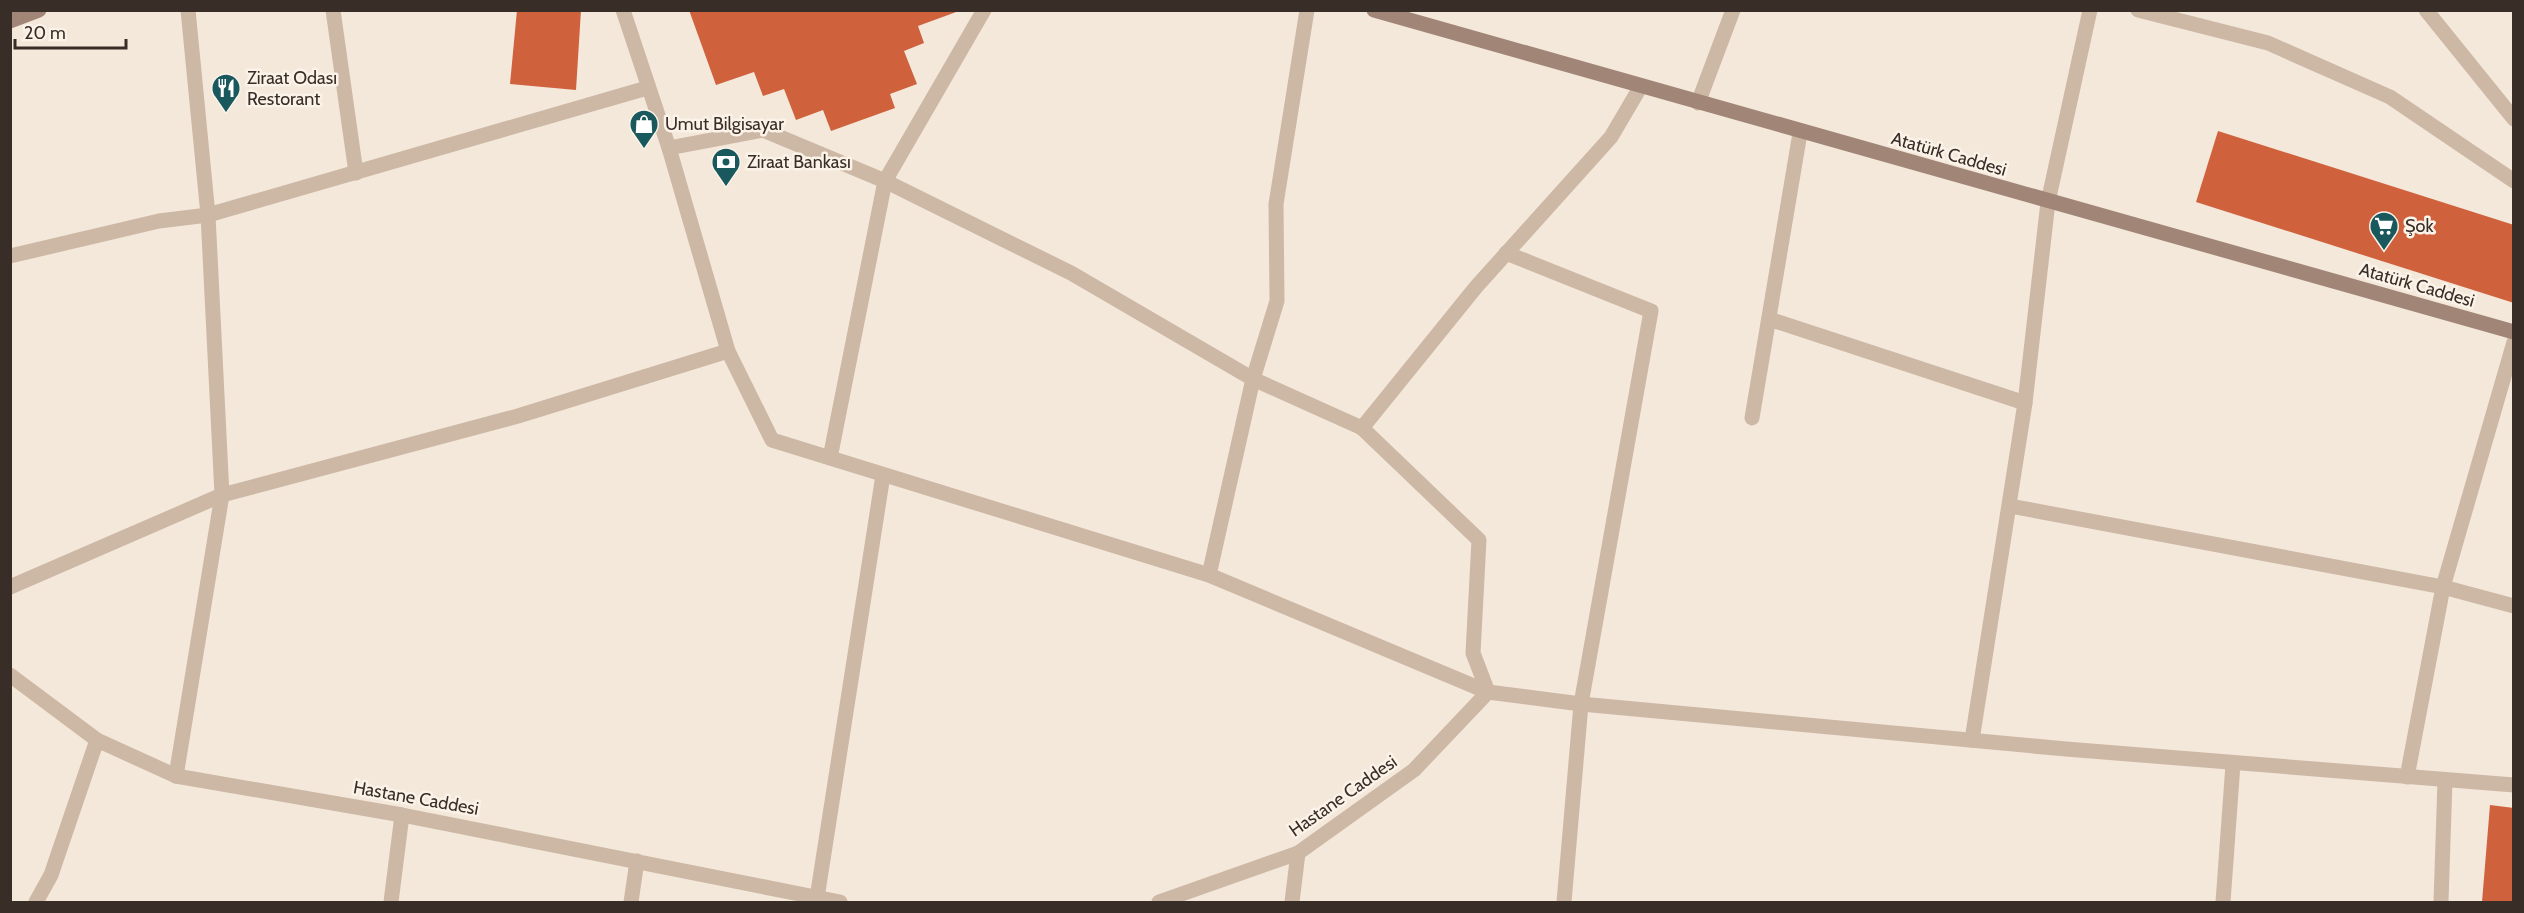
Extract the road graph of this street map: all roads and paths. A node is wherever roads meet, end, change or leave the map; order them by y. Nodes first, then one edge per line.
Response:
1 (39, 10) edge
2 (188, 10) edge
3 (333, 10) edge
4 (623, 10) edge
5 (984, 10) edge
6 (1307, 10) edge
7 (1374, 10) edge
8 (1732, 10) edge
9 (2090, 10) edge
10 (2138, 10) edge
11 (2426, 10) edge
12 (10, 21) edge
13 (1641, 86) junction
14 (647, 88) junction
15 (1698, 103) junction
16 (2514, 119) edge
17 (1800, 133) junction
18 (669, 148) junction
19 (356, 173) junction
20 (885, 181) junction
21 (2514, 181) edge
22 (2048, 202) junction
23 (208, 215) junction
24 (1506, 254) junction
25 (10, 256) edge
26 (1769, 319) junction
27 (2514, 332) edge
28 (2514, 342) edge
29 (728, 351) junction
30 (1253, 379) junction
31 (2025, 403) junction
32 (1752, 418) dead end
33 (1362, 428) junction
34 (830, 458) junction
35 (883, 475) junction
36 (222, 495) junction
37 (2010, 506) junction
38 (1209, 575) junction
39 (10, 587) edge
40 (2443, 587) junction
41 (2514, 606) edge
42 (10, 675) edge
43 (1488, 692) junction
44 (1581, 704) junction
45 (97, 740) junction
46 (1972, 740) junction
47 (2233, 764) junction
48 (176, 776) junction
49 (2407, 777) junction
50 (2445, 780) junction
51 (2514, 785) edge
52 (402, 815) junction
53 (1298, 853) junction
54 (637, 861) junction
55 (817, 898) junction
56 (36, 903) edge
57 (391, 903) edge
58 (631, 903) edge
59 (840, 903) edge
60 (1159, 903) edge
61 (1292, 903) edge
62 (1564, 903) edge
63 (2223, 903) edge
64 (2441, 903) edge

1 - 12 main road
2 - 23 street
3 - 19 street
4 - 14 street
5 - 20 street
6 - 30 street
7 - 13 main road, Atatürk Caddesi
8 - 15 street
9 - 22 street
10 - 21 street
11 - 16 street
13 - 15 main road, Atatürk Caddesi
13 - 24 street
14 - 18 street
14 - 19 street
15 - 17 main road, Atatürk Caddesi
17 - 22 main road, Atatürk Caddesi
17 - 26 street
18 - 20 street
18 - 29 street
19 - 23 street
20 - 30 street
20 - 34 street
22 - 27 main road, Atatürk Caddesi
22 - 31 street
23 - 25 street
23 - 36 street
24 - 33 street
24 - 44 street
26 - 31 street
26 - 32 street
28 - 40 street
29 - 34 street
29 - 36 street
30 - 33 street
30 - 38 street
31 - 37 street
33 - 43 street
34 - 35 street
35 - 38 street
35 - 55 street
36 - 39 street
36 - 48 street
37 - 40 street
37 - 46 street
38 - 43 street
40 - 41 street
40 - 49 street
42 - 45 street, Hastane Caddesi
43 - 44 street
43 - 53 street, Hastane Caddesi
44 - 46 street
44 - 62 street
45 - 48 street, Hastane Caddesi
45 - 56 street
46 - 47 street
47 - 49 street
47 - 63 street
48 - 52 street, Hastane Caddesi
49 - 50 street
50 - 51 street
50 - 64 street
52 - 54 street, Hastane Caddesi
52 - 57 street
53 - 60 street, Hastane Caddesi
53 - 61 street
54 - 55 street, Hastane Caddesi
54 - 58 street
55 - 59 street, Hastane Caddesi

